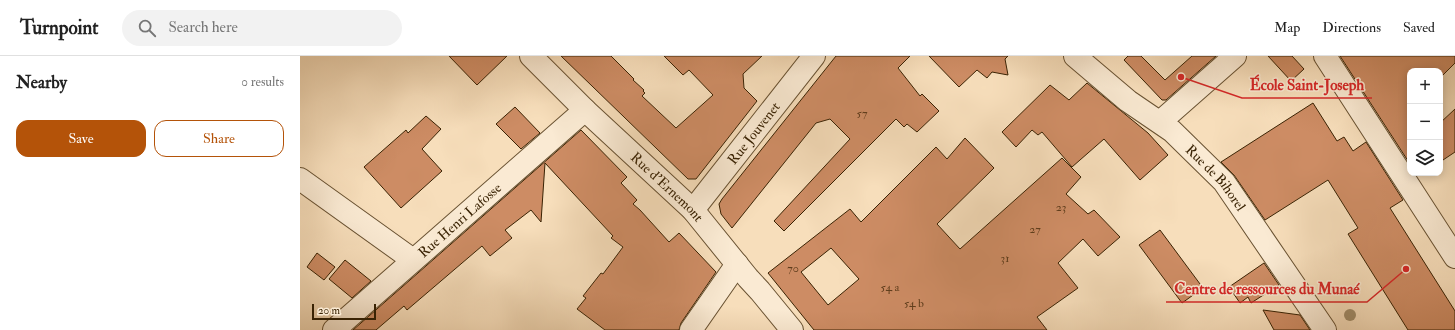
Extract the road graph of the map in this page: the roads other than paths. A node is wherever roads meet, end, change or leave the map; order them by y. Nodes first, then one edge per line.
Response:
1 (531, 56) edge
2 (814, 56) edge
3 (1075, 56) edge
4 (1235, 56) edge
5 (1326, 56) edge
6 (585, 110) junction
7 (1160, 122) junction
8 (300, 179) edge
9 (693, 210) junction
10 (1455, 257) edge
11 (413, 260) junction
12 (737, 264) junction
13 (334, 330) edge
14 (691, 330) edge
15 (792, 330) edge
16 (1325, 330) edge

1 - 6 street, Rue d'Ernemont
2 - 9 street, Rue Jouvenet
3 - 7 street, Rue de Bihorel
4 - 7 street
5 - 10 street
6 - 9 street, Rue d'Ernemont
6 - 11 street, Rue Henri Lafosse
7 - 16 street, Rue de Bihorel
8 - 11 street
9 - 12 street, Rue d'Ernemont
11 - 13 street, Rue Henri Lafosse
12 - 14 street
12 - 15 street, Rue d'Ernemont

